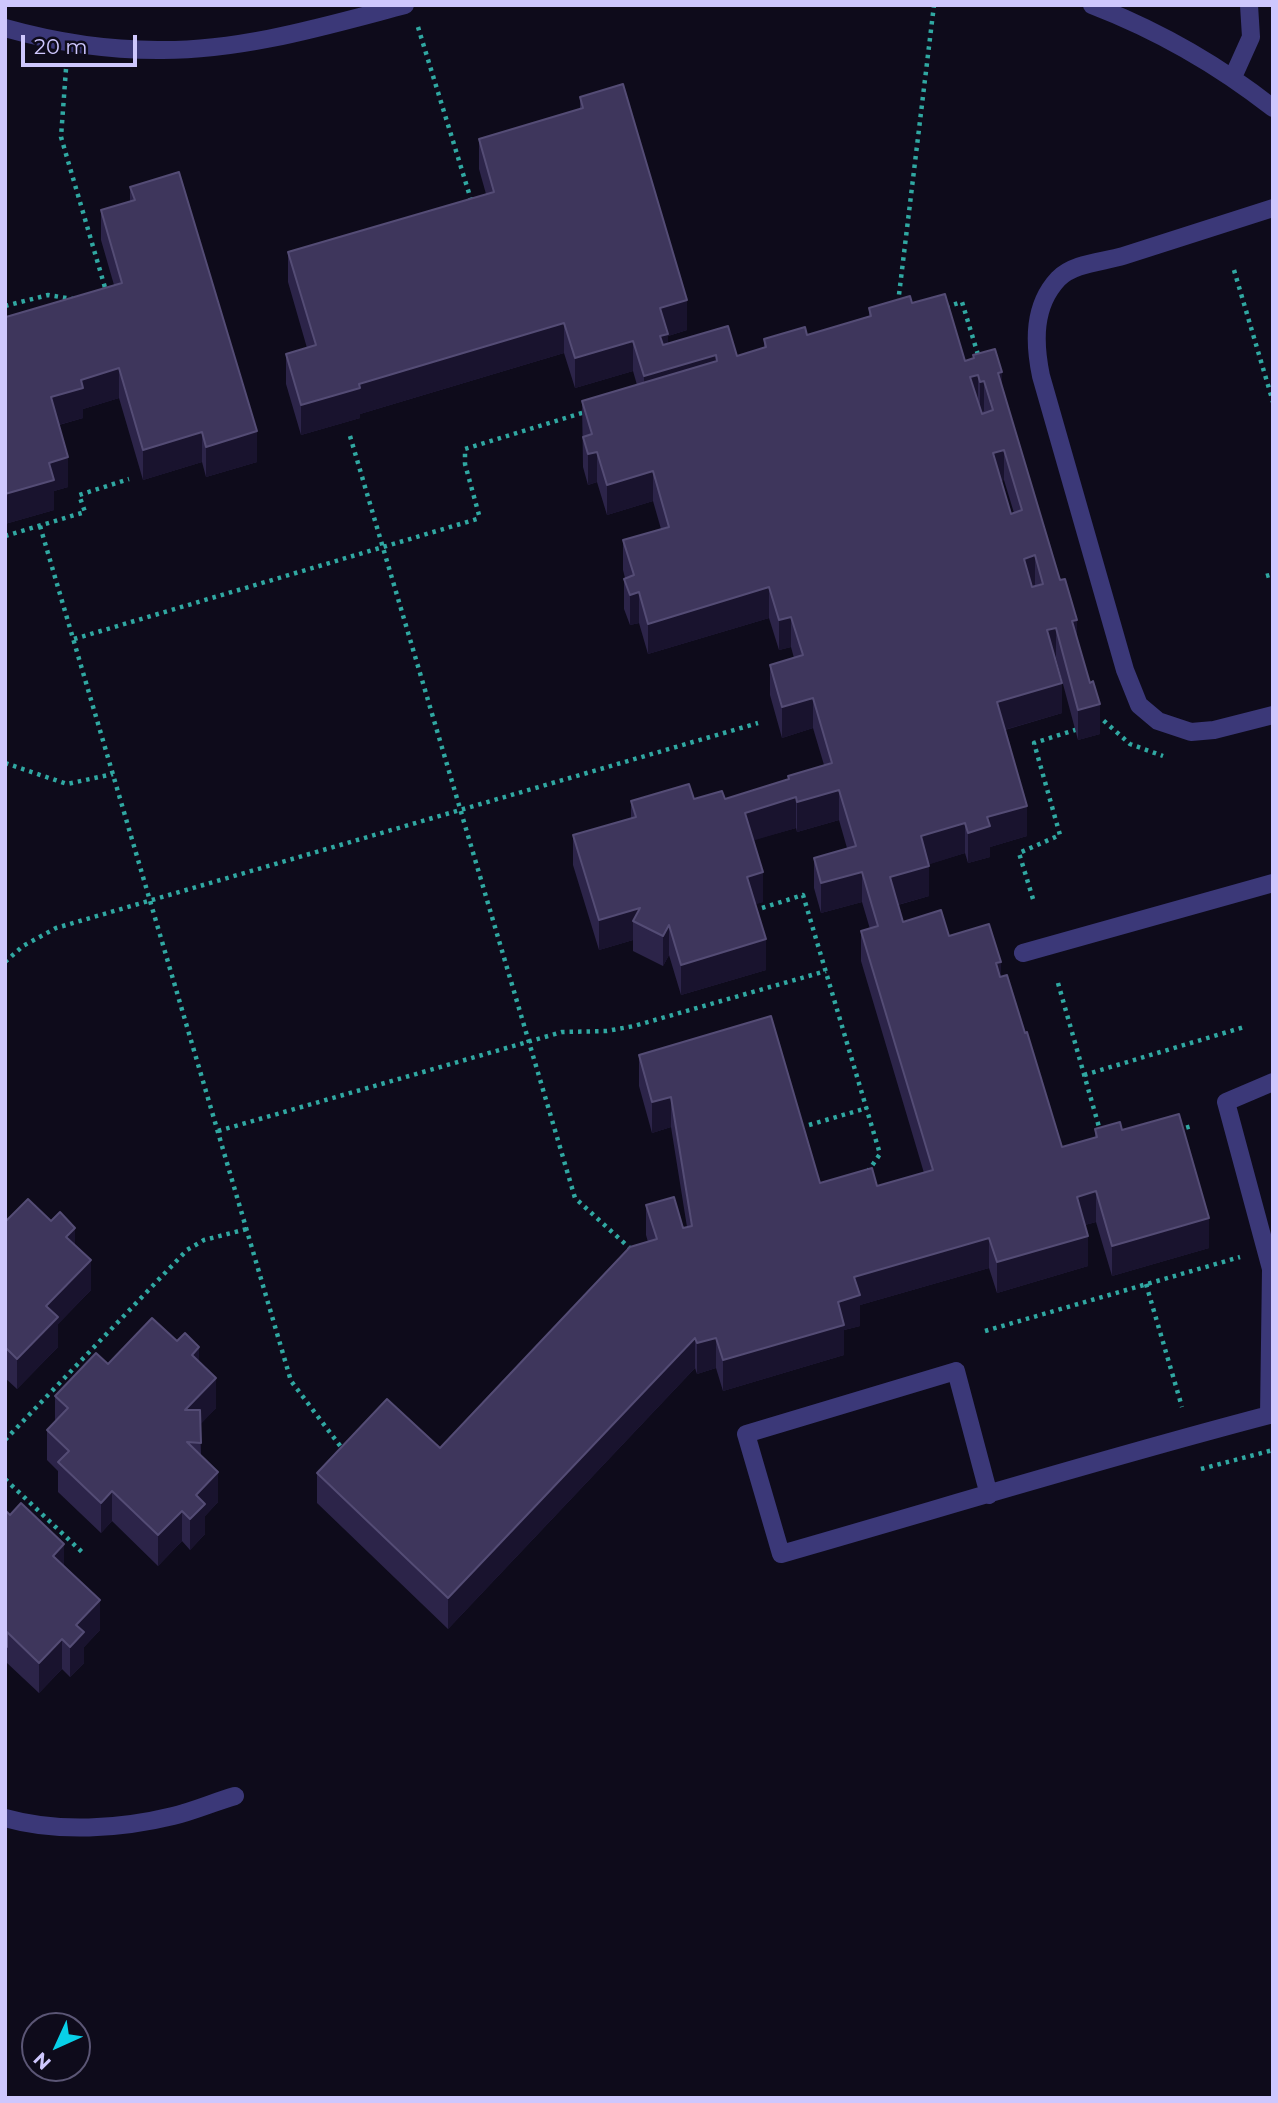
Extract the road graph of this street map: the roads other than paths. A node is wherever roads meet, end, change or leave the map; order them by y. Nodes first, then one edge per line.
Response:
1 (1092, 5) edge
2 (1249, 5) edge
3 (410, 12) edge
4 (5, 28) edge
5 (1233, 77) junction
6 (1273, 108) edge
7 (1273, 208) edge
8 (1273, 715) edge
9 (1273, 883) edge
10 (1023, 953) dead end
11 (1273, 1082) edge
12 (1272, 1269) edge
13 (1271, 1415) edge
14 (989, 1495) junction
15 (235, 1796) dead end
16 (5, 1818) edge

1 - 5 lane
2 - 5 lane
3 - 4 lane
5 - 6 lane
7 - 8 lane
9 - 10 lane
11 - 12 lane
12 - 13 lane
13 - 14 lane
14 - 14 lane
15 - 16 lane

